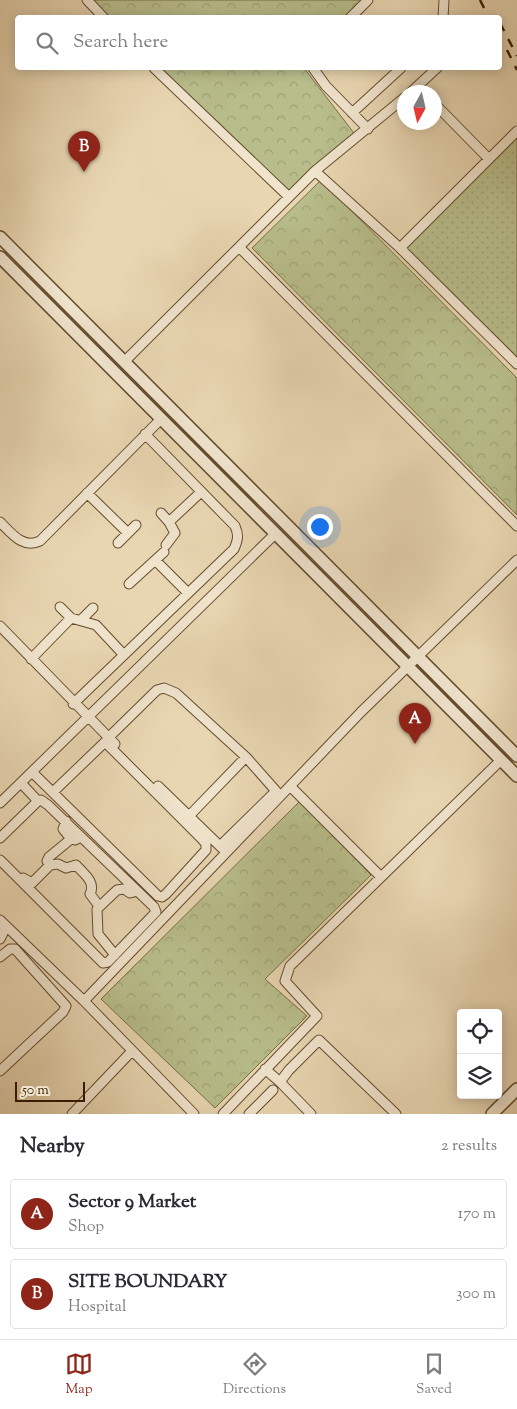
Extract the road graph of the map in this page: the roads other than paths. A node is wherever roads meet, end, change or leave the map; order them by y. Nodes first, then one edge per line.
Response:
1 (87, 0) edge
2 (368, 0) edge
3 (444, 0) edge
4 (101, 15) edge
5 (353, 15) edge
6 (442, 15) edge
7 (156, 70) edge
8 (314, 70) edge
9 (398, 70) edge
10 (436, 70) edge
11 (425, 85) edge
12 (397, 104) edge
13 (442, 111) edge
14 (352, 113) junction
15 (368, 129) junction
16 (517, 131) edge
17 (489, 160) junction
18 (315, 171) junction
19 (289, 197) junction
20 (0, 237) edge
21 (239, 247) junction
22 (400, 248) junction
23 (0, 257) edge
24 (124, 362) junction
25 (517, 364) edge
26 (161, 419) junction
27 (145, 434) junction
28 (201, 492) junction
29 (87, 493) junction
30 (161, 513) dead end
31 (0, 522) edge
32 (169, 522) junction
33 (136, 524) dead end
34 (517, 526) edge
35 (128, 533) junction
36 (275, 534) junction
37 (118, 543) dead end
38 (156, 560) junction
39 (517, 560) edge
40 (129, 584) dead end
41 (188, 593) junction
42 (60, 607) dead end
43 (93, 608) dead end
44 (76, 619) junction
45 (0, 626) edge
46 (123, 654) junction
47 (418, 658) junction
48 (31, 659) junction
49 (408, 668) junction
50 (73, 704) junction
51 (88, 719) junction
52 (108, 738) junction
53 (517, 756) edge
54 (246, 757) junction
55 (501, 760) junction
56 (32, 772) junction
57 (517, 776) edge
58 (21, 784) junction
59 (290, 786) junction
60 (53, 792) junction
61 (38, 801) junction
62 (0, 803) edge
63 (189, 816) junction
64 (66, 822) junction
65 (81, 837) junction
66 (0, 838) edge
67 (70, 839) junction
68 (223, 849) junction
69 (0, 860) edge
70 (50, 865) junction
71 (382, 877) junction
72 (20, 880) junction
73 (136, 890) junction
74 (162, 897) junction
75 (99, 906) junction
76 (172, 909) junction
77 (0, 920) edge
78 (3, 932) edge
79 (115, 955) junction
80 (0, 957) edge
81 (84, 1001) junction
82 (132, 1051) junction
83 (265, 1069) junction
84 (0, 1071) edge
85 (280, 1082) junction
86 (517, 1089) edge
87 (274, 1090) dead end
88 (72, 1114) edge
89 (194, 1114) edge
90 (223, 1114) edge
91 (249, 1114) edge
92 (311, 1114) edge
93 (396, 1114) edge
94 (492, 1114) edge

1 - 4 street
2 - 5 street
3 - 6 street
7 - 19 street
8 - 14 street
9 - 14 street
10 - 11 street
12 - 15 street
13 - 17 street
14 - 15 street
15 - 18 street
16 - 17 street
17 - 22 street
18 - 19 street
18 - 22 street
19 - 21 street
20 - 24 street
21 - 24 street
21 - 34 street
22 - 25 street
23 - 26 street
24 - 47 street
26 - 27 street
26 - 36 street
27 - 28 street
27 - 29 street
28 - 32 street
28 - 41 street
29 - 31 street
29 - 35 street
30 - 32 street
32 - 38 street
33 - 35 street
35 - 37 street
36 - 49 street
36 - 51 street
38 - 40 street
38 - 41 street
39 - 47 street
41 - 46 street
42 - 44 street
43 - 44 street
44 - 46 street
44 - 48 street
45 - 48 street
46 - 50 street
47 - 49 street
47 - 53 street
48 - 50 street
49 - 55 street
49 - 59 street
50 - 51 street
51 - 52 street
51 - 56 street
52 - 54 street
52 - 63 street
54 - 63 street
54 - 68 street
55 - 57 street
55 - 71 street
56 - 58 street
56 - 60 street
58 - 61 street
58 - 62 street
59 - 68 street
59 - 71 street
60 - 74 street
60 - 74 street
61 - 64 street
61 - 66 street
63 - 68 street
64 - 65 street
64 - 67 street
65 - 67 street
65 - 73 street
67 - 70 street
68 - 76 street
69 - 72 street
70 - 72 street
70 - 75 street
71 - 83 street
72 - 79 street
73 - 75 street
73 - 79 street
74 - 76 street
75 - 79 street
76 - 81 street
77 - 78 street
78 - 81 street
80 - 84 street
81 - 82 street
82 - 88 street
82 - 89 street
83 - 85 street
83 - 90 street
85 - 92 street
85 - 93 street
86 - 94 street
87 - 91 street

